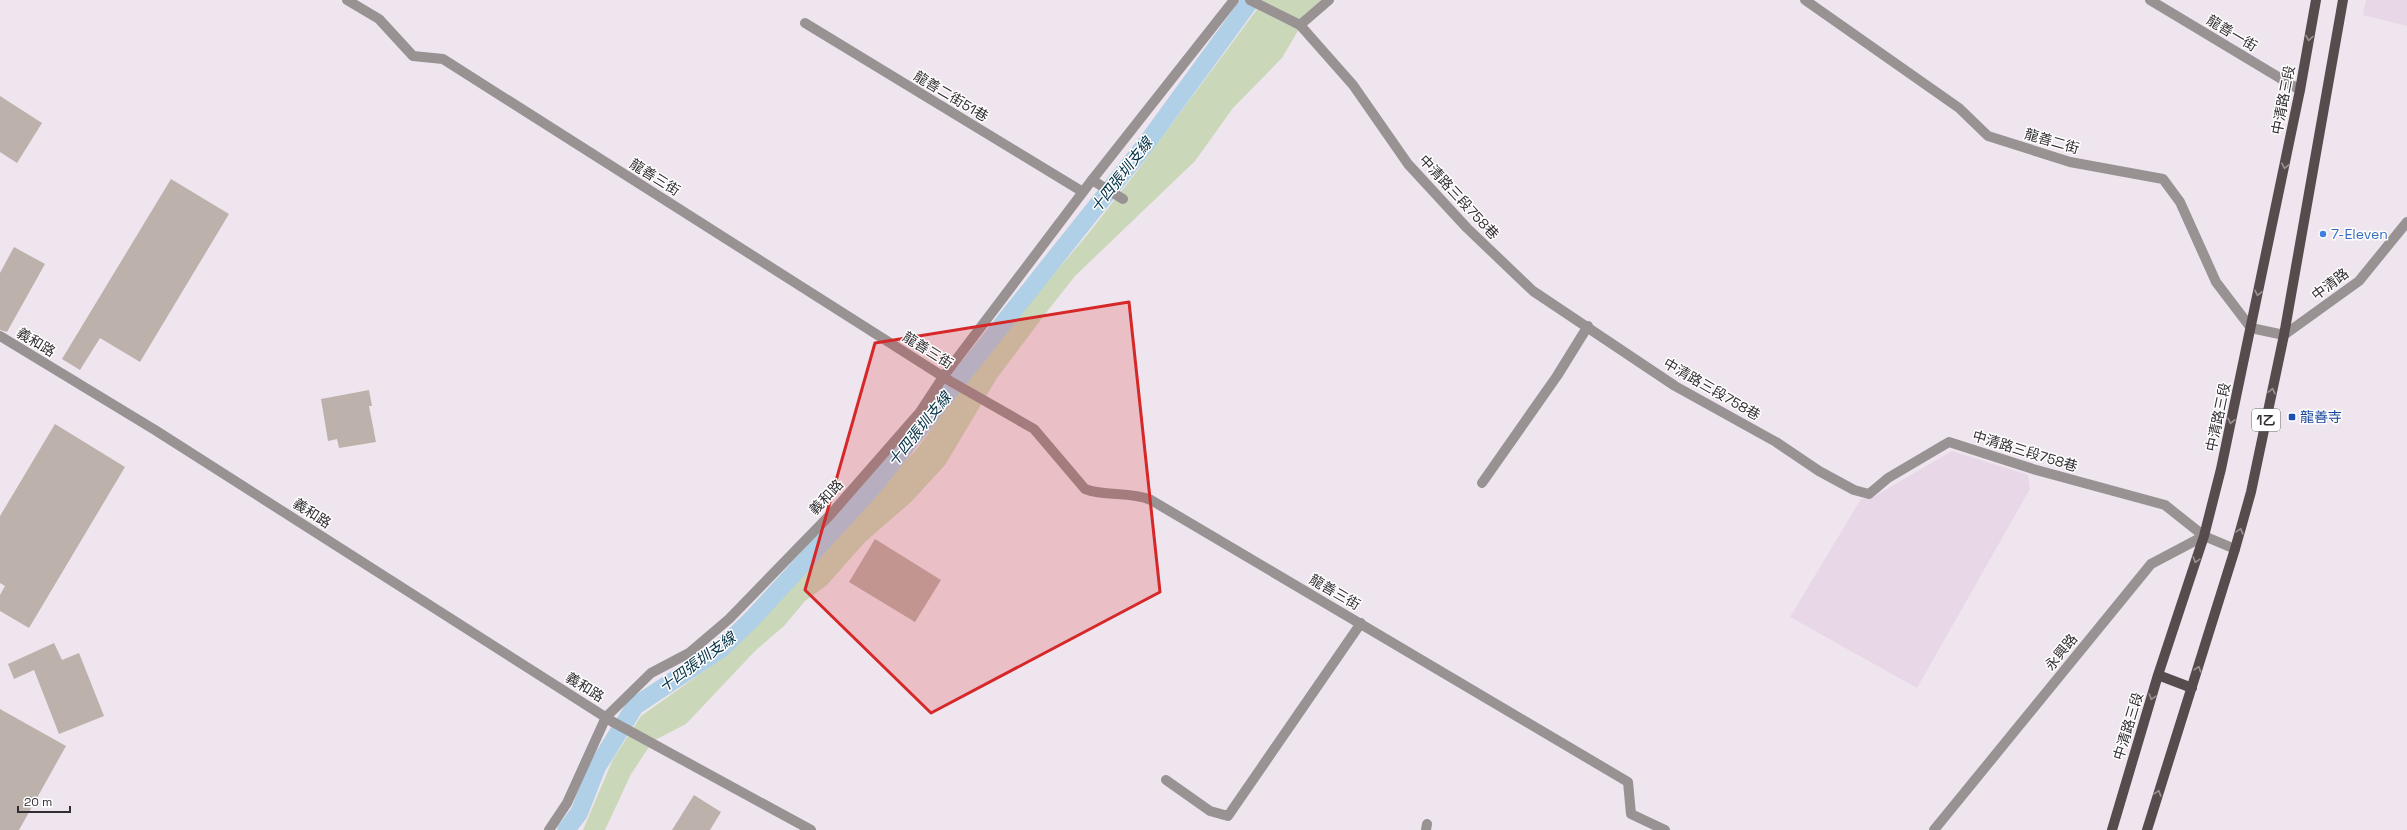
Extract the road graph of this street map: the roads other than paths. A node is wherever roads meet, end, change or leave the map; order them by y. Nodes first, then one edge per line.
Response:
1 (347, 0) edge
2 (1234, 0) edge
3 (1250, 0) edge
4 (1329, 0) edge
5 (1805, 0) edge
6 (2150, 0) edge
7 (2316, 0) edge
8 (2343, 0) edge
9 (805, 23) dead end
10 (1300, 25) junction
11 (2300, 90) junction
12 (1092, 180) junction
13 (1083, 192) junction
14 (1123, 199) dead end
15 (2407, 222) edge
16 (1588, 326) junction
17 (2251, 328) junction
18 (2284, 335) junction
19 (0, 336) edge
20 (947, 379) junction
21 (1482, 483) dead end
22 (2204, 536) junction
23 (2235, 549) junction
24 (1361, 623) junction
25 (2158, 675) junction
26 (2192, 688) junction
27 (610, 720) junction
28 (1166, 780) dead end
29 (549, 830) edge
30 (811, 830) edge
31 (1665, 830) edge
32 (1934, 830) edge
33 (2112, 830) edge
34 (2147, 830) edge

1 - 20 street, 龍善三街
2 - 12 street
3 - 10 street
4 - 10 street
5 - 17 street, 龍善二街
6 - 11 street, 龍善一街
7 -> 11 main road, 中清路三段 / 1乙
8 - 18 main road, 1乙
9 - 13 street, 龍善二街51巷
10 - 16 street, 中清路三段758巷
11 -> 17 main road, 中清路三段 / 1乙
12 - 13 street
12 - 14 street
13 - 20 street
15 - 18 street, 中清路
16 - 21 street
16 - 22 street, 中清路三段758巷
17 - 18 street
17 -> 22 main road, 中清路三段 / 1乙
23 -> 18 main road, 1乙
19 - 27 street, 義和路
20 - 24 street, 龍善三街
20 - 27 street, 義和路
22 - 23 street
22 -> 25 main road, 中清路三段 / 1乙
22 - 32 street, 永興路
26 -> 23 main road, 1乙
24 - 28 street
24 - 31 street, 龍善三街
25 - 26 main road
25 -> 33 main road, 中清路三段 / 1乙
34 -> 26 main road, 1乙
27 - 29 street, 義和路
27 - 30 street, 義和路

